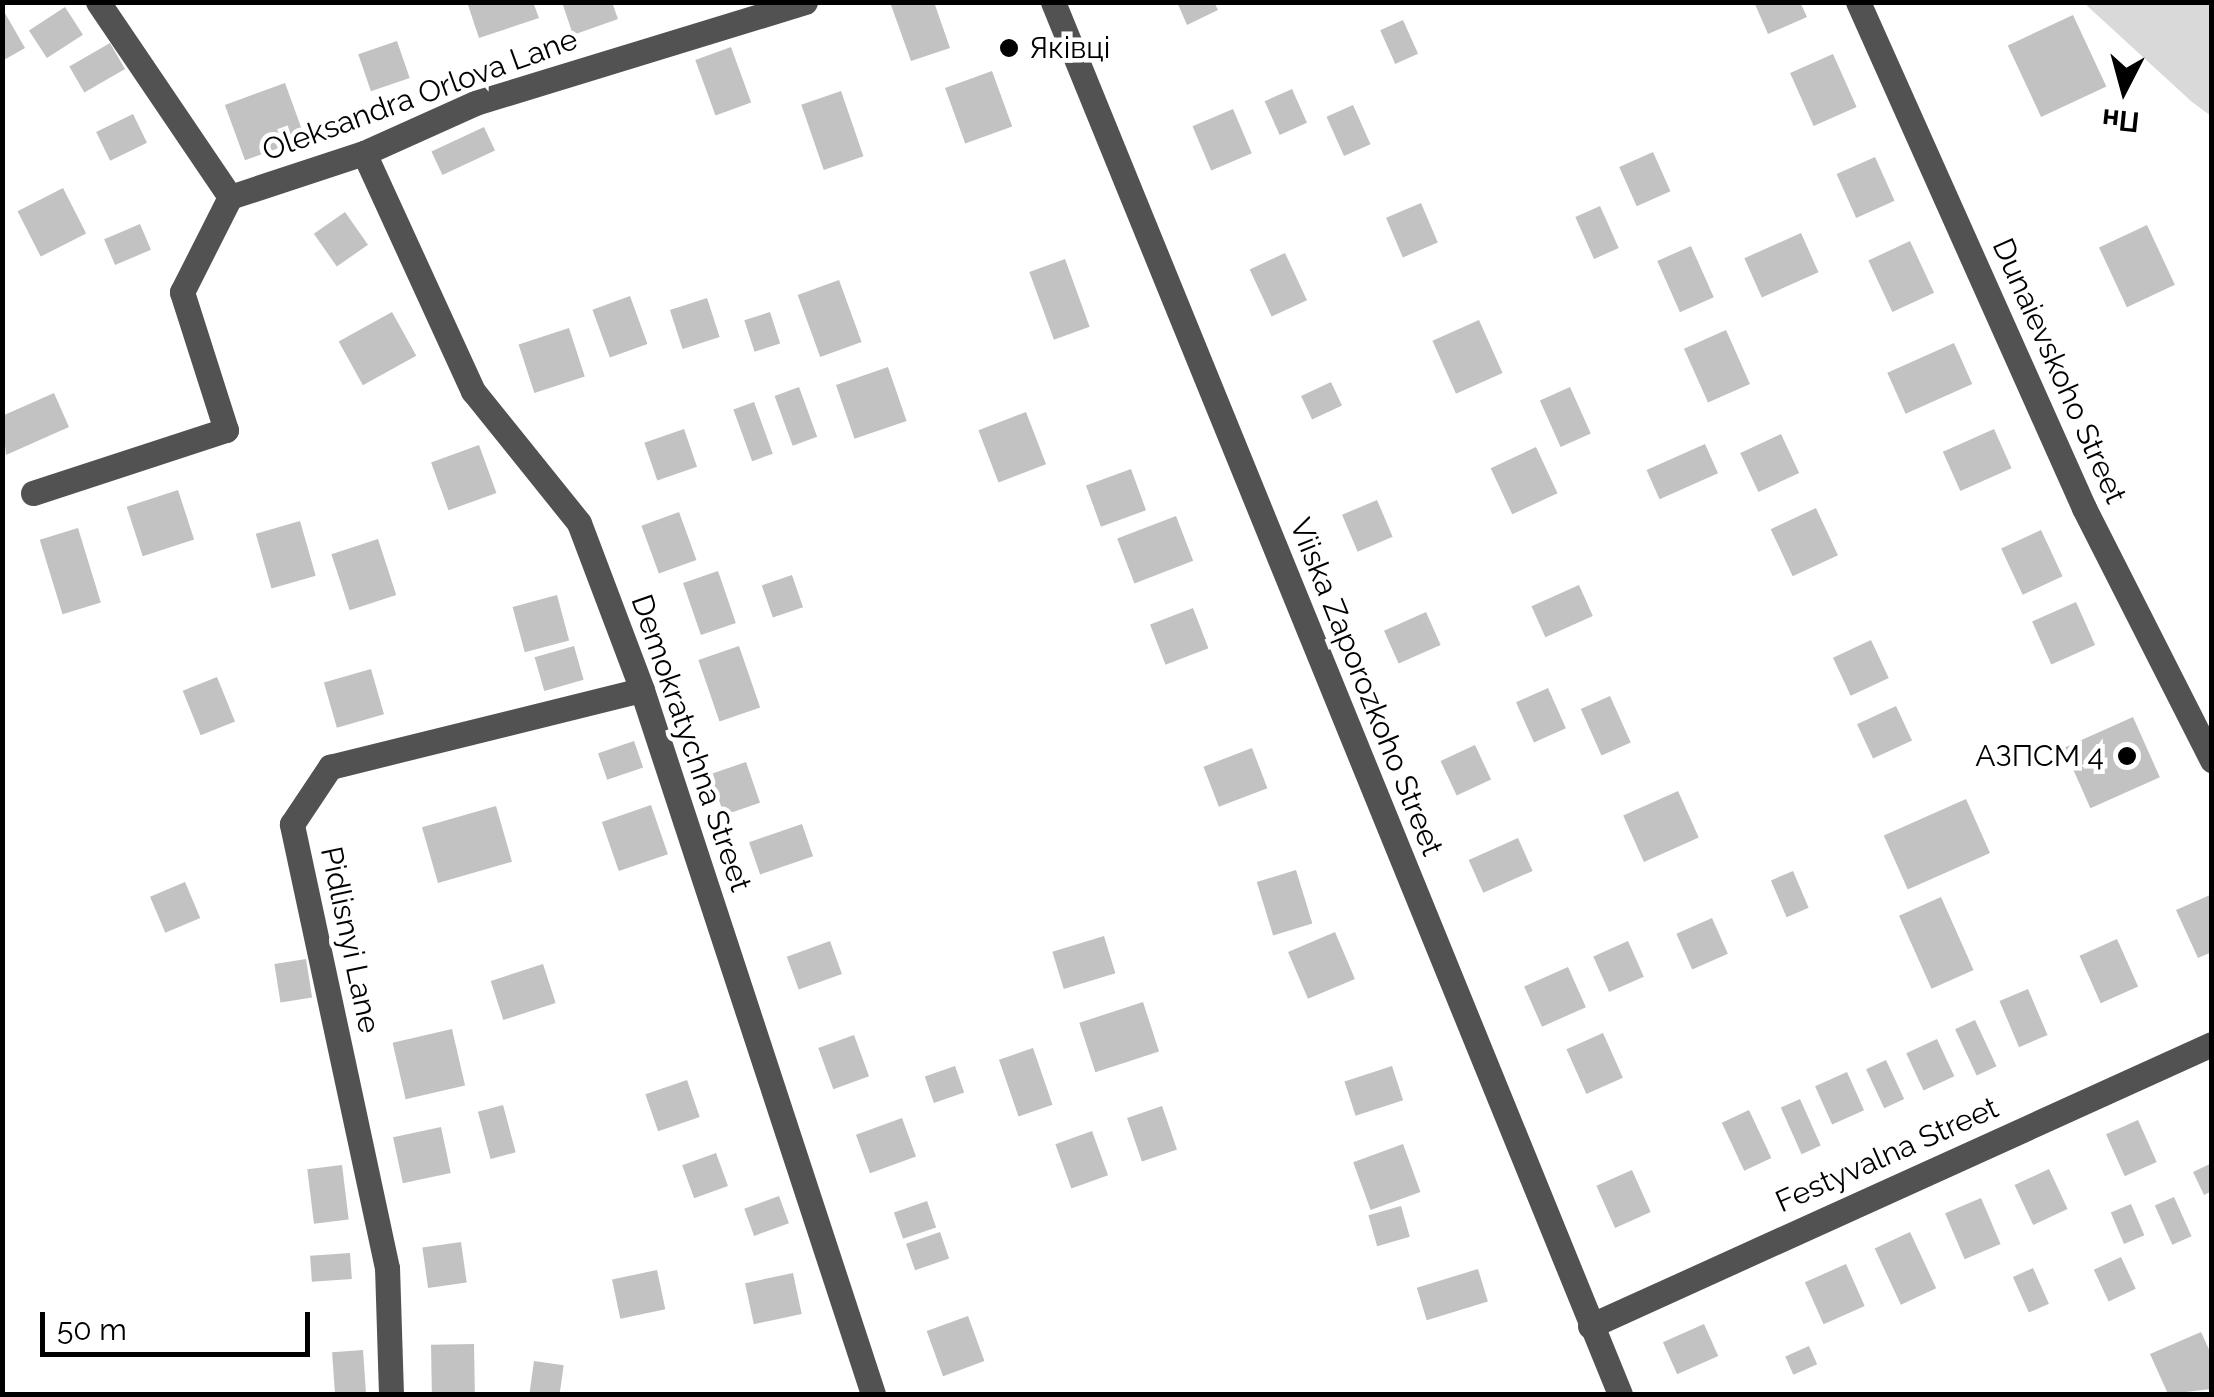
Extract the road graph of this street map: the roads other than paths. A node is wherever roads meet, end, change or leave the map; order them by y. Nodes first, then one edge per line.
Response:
1 (98, 2) edge
2 (805, 2) edge
3 (1053, 2) edge
4 (1858, 2) edge
5 (364, 153) junction
6 (230, 198) junction
7 (33, 493) dead end
8 (642, 690) junction
9 (2212, 760) edge
10 (2212, 1044) edge
11 (1590, 1326) junction
12 (391, 1394) edge
13 (873, 1394) edge
14 (1620, 1394) edge

1 - 6 street
2 - 5 street, Oleksandra Orlova Lane
3 - 11 street, Viiska Zaporozkoho Street
4 - 9 street, Dunaievskoho Street
5 - 6 street, Oleksandra Orlova Lane
5 - 8 street, Demokratychna Street
6 - 7 street
8 - 12 street, Pidlisnyi Lane
8 - 13 street, Demokratychna Street
10 - 11 street, Festyvalna Street
11 - 14 street, Viiska Zaporozkoho Street

